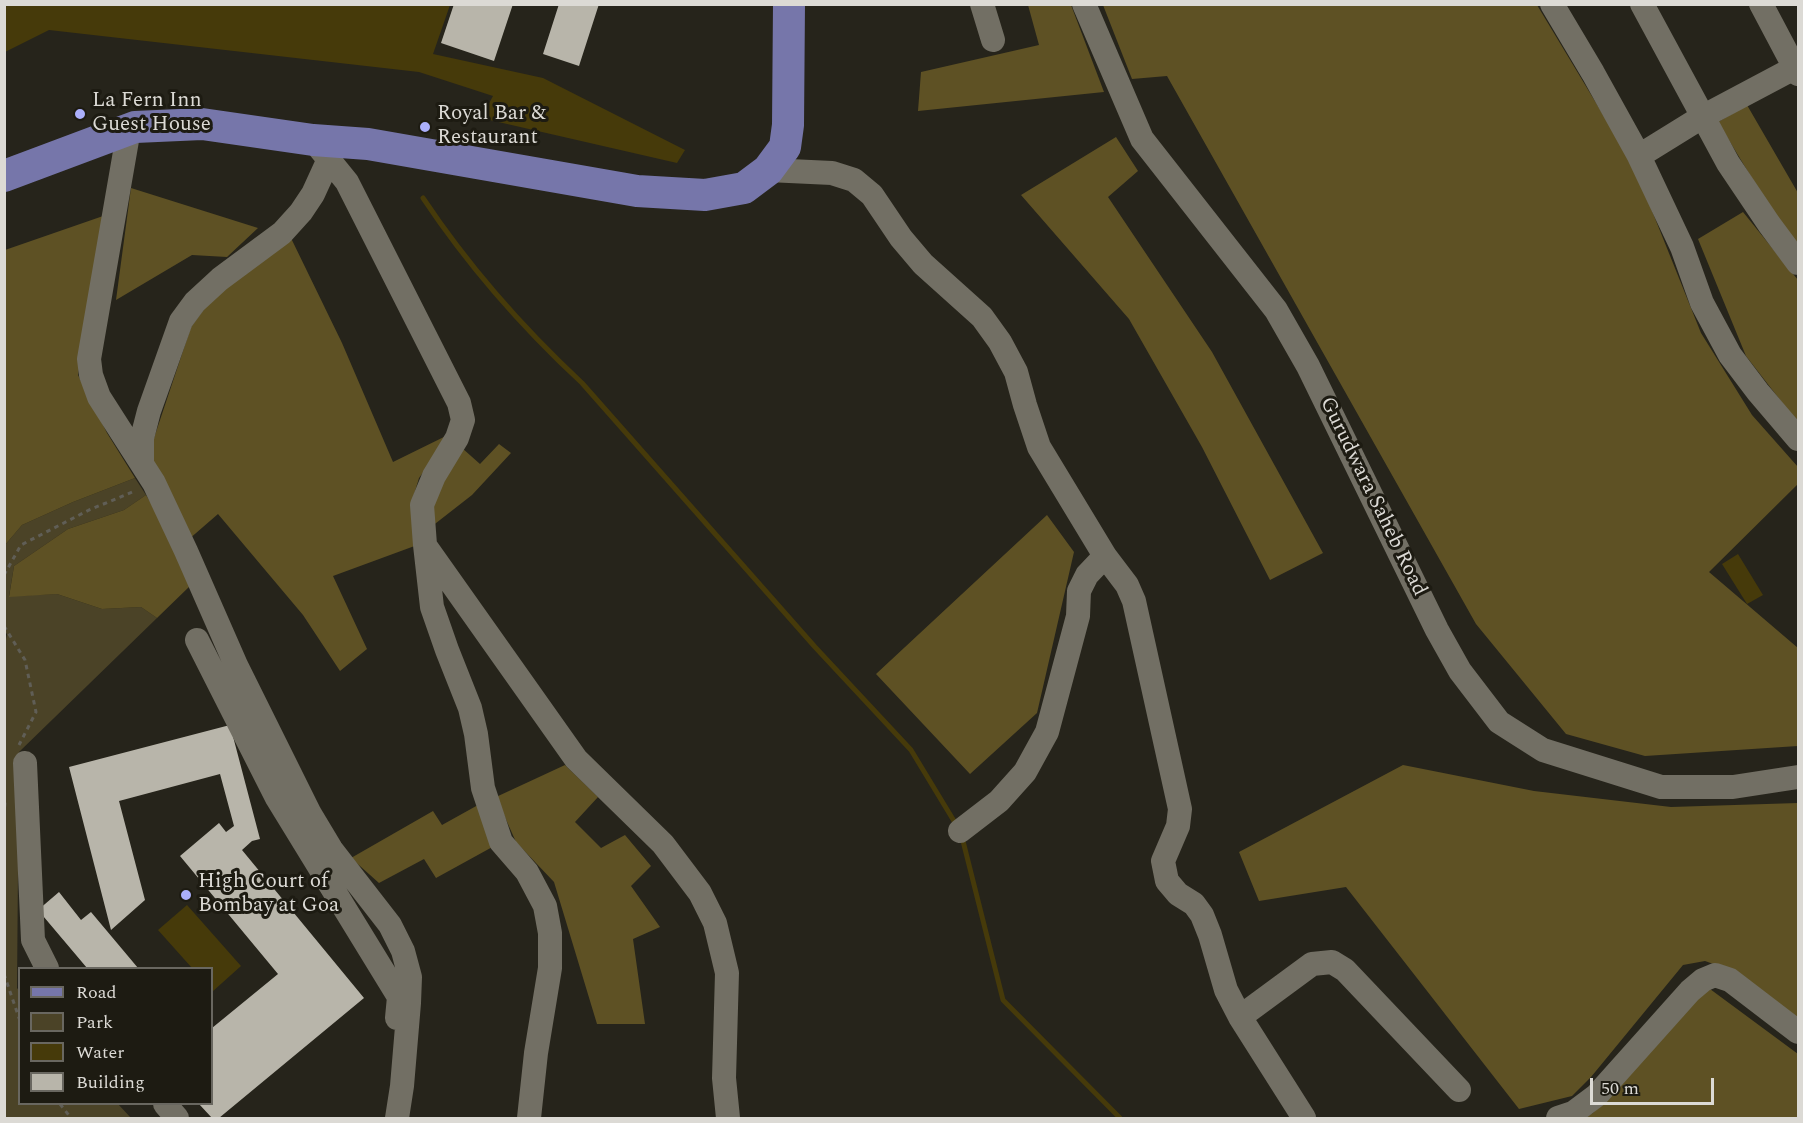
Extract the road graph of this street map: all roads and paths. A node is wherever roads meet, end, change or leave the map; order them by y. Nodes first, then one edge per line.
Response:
1 (789, 4) edge
2 (982, 4) edge
3 (1084, 4) edge
4 (1552, 4) edge
5 (1642, 4) edge
6 (1761, 4) edge
7 (993, 40) dead end
8 (1797, 69) edge
9 (1702, 117) junction
10 (129, 129) junction
11 (321, 149) junction
12 (1639, 156) junction
13 (768, 170) junction
14 (4, 176) edge
15 (1798, 263) edge
16 (1798, 440) edge
17 (148, 473) junction
18 (425, 545) junction
19 (1105, 556) junction
20 (4, 575) edge
21 (4, 626) edge
22 (197, 640) dead end
23 (21, 756) joint
24 (1798, 777) edge
25 (6, 792) edge
26 (4, 816) edge
27 (960, 831) dead end
28 (46, 967) edge
29 (4, 974) edge
30 (18, 1015) edge
31 (1240, 1017) junction
32 (1798, 1032) edge
33 (1458, 1090) dead end
34 (61, 1105) edge
35 (166, 1105) edge
36 (71, 1119) edge
37 (177, 1119) edge
38 (388, 1119) edge
39 (397, 1119) edge
40 (529, 1119) edge
41 (728, 1119) edge
42 (1304, 1119) edge
43 (1558, 1119) edge

1 - 13 main road
2 - 7 street
3 - 24 street, Gurudwara Saheb Road
4 - 12 street
5 - 9 street
6 - 8 street
8 - 9 street
9 - 12 street
9 - 15 street
10 - 11 main road
10 - 14 main road
10 - 17 street
11 - 13 main road
11 - 17 street
11 - 18 street
12 - 16 street
13 - 19 street
17 - 20 path
17 - 39 street
18 - 40 street
18 - 41 street
19 - 27 street
19 - 31 street
21 - 23 path
22 - 38 street
23 - 28 street
25 - 26 path
29 - 30 path
31 - 33 street
31 - 42 street
32 - 43 street
34 - 36 path
35 - 37 street

